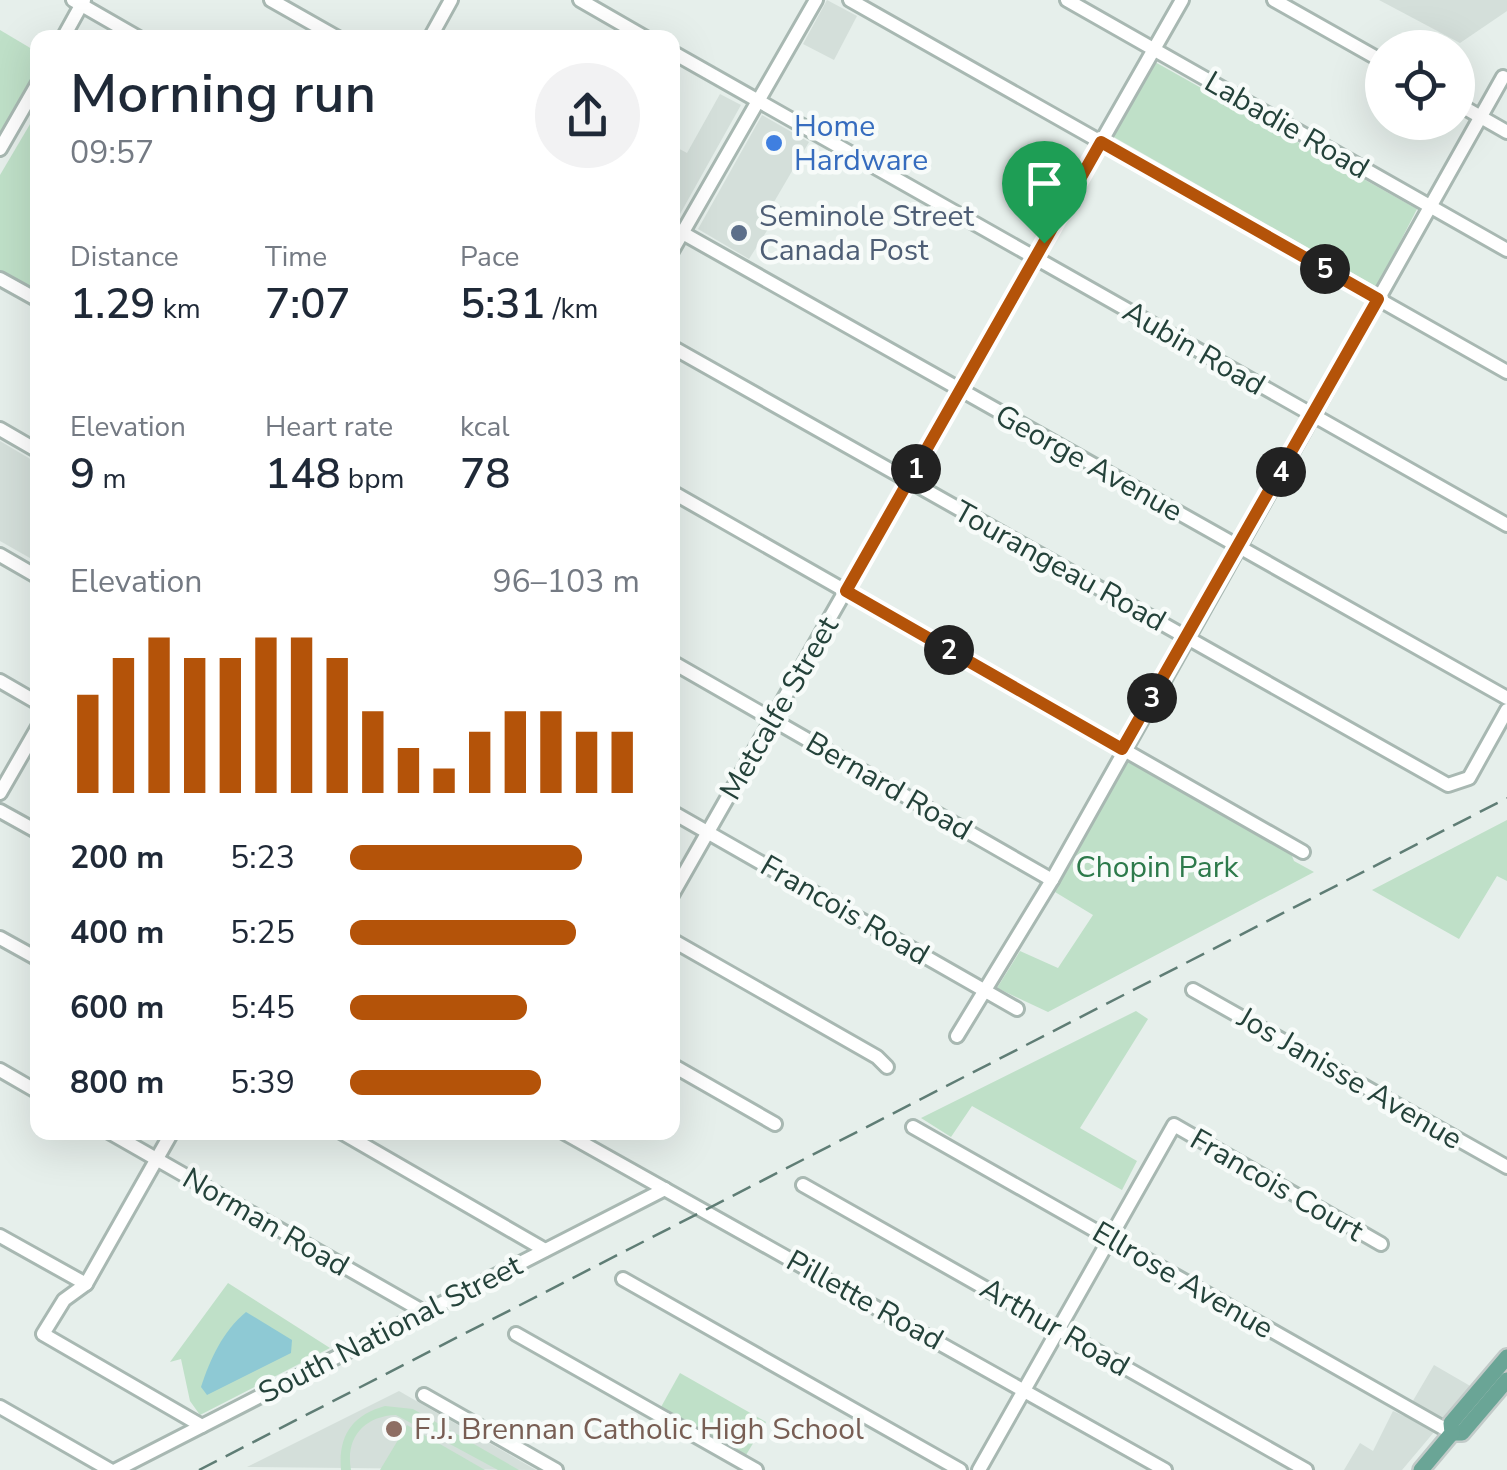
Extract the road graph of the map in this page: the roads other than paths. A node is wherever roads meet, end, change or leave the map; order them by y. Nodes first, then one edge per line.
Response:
1 (272, 0) edge
2 (451, 0) edge
3 (580, 0) edge
4 (816, 0) edge
5 (850, 0) edge
6 (1067, 0) edge
7 (1182, 0) edge
8 (1274, 0) edge
9 (80, 2) edge
10 (67, 30) edge
11 (126, 30) edge
12 (324, 30) edge
13 (434, 30) edge
14 (632, 30) edge
15 (1154, 50) junction
16 (1365, 51) edge
17 (680, 57) edge
18 (1503, 77) dead end
19 (30, 96) edge
20 (758, 101) junction
21 (1475, 114) edge
22 (1481, 117) junction
23 (1507, 132) edge
24 (1101, 142) junction
25 (0, 148) edge
26 (1430, 206) junction
27 (680, 227) edge
28 (680, 231) edge
29 (1507, 250) edge
30 (1036, 258) junction
31 (0, 279) edge
32 (30, 296) edge
33 (1378, 299) junction
34 (680, 352) edge
35 (1507, 372) edge
36 (960, 392) junction
37 (1313, 415) junction
38 (0, 429) edge
39 (30, 446) edge
40 (909, 481) junction
41 (680, 497) edge
42 (1507, 525) edge
43 (1238, 547) junction
44 (0, 556) edge
45 (30, 573) edge
46 (846, 591) junction
47 (1187, 638) junction
48 (680, 667) edge
49 (0, 681) edge
50 (30, 698) edge
51 (1507, 698) edge
52 (1507, 710) edge
53 (773, 719) junction
54 (30, 741) edge
55 (1122, 749) junction
56 (0, 793) edge
57 (0, 811) edge
58 (680, 816) edge
59 (30, 828) edge
60 (708, 832) junction
61 (1303, 852) dead end
62 (1052, 880) junction
63 (680, 881) edge
64 (0, 938) edge
65 (680, 945) edge
66 (30, 955) edge
67 (1194, 990) dead end
68 (988, 992) junction
69 (1017, 1009) dead end
70 (957, 1036) dead end
71 (887, 1068) dead end
72 (0, 1070) edge
73 (680, 1070) edge
74 (30, 1087) edge
75 (775, 1124) dead end
76 (913, 1127) dead end
77 (122, 1140) edge
78 (167, 1140) edge
79 (355, 1140) edge
80 (577, 1140) edge
81 (156, 1160) junction
82 (1507, 1167) edge
83 (803, 1186) dead end
84 (664, 1189) junction
85 (0, 1236) edge
86 (1109, 1238) junction
87 (1381, 1244) dead end
88 (545, 1250) junction
89 (623, 1280) dead end
90 (86, 1284) junction
91 (424, 1312) junction
92 (1056, 1328) junction
93 (516, 1334) dead end
94 (1507, 1357) edge
95 (1507, 1380) edge
96 (1022, 1388) junction
97 (424, 1395) dead end
98 (0, 1407) edge
99 (202, 1426) junction
100 (1452, 1433) junction
101 (113, 1470) edge
102 (556, 1470) edge
103 (756, 1470) edge
104 (960, 1470) edge
105 (980, 1470) edge
106 (1164, 1470) edge
107 (1306, 1470) edge
108 (1421, 1470) edge

1 - 12 street
2 - 13 street
3 - 14 street
4 - 20 street
5 - 24 street
6 - 15 street, Labadie Road
7 - 15 street, Metcalfe Street
8 - 16 street
9 - 10 street
9 - 11 street
15 - 24 street, Metcalfe Street
15 - 26 street, Labadie Road
17 - 20 street, Aubin Road
18 - 22 street
19 - 25 street
20 - 27 street
20 - 30 street, Aubin Road
21 - 22 street
22 - 23 street
22 - 26 street
24 - 30 street, Metcalfe Street
24 - 33 street
26 - 29 street, Labadie Road
26 - 33 street
28 - 36 street, George Avenue
30 - 36 street, Metcalfe Street
30 - 37 street, Aubin Road
31 - 32 street
33 - 35 street
33 - 37 street
34 - 40 street, Tourangeau Road
36 - 40 street, Metcalfe Street
36 - 43 street, George Avenue
37 - 42 street, Aubin Road
37 - 43 street
38 - 39 street
40 - 46 street, Metcalfe Street
40 - 47 street, Tourangeau Road
41 - 46 street
43 - 47 street
43 - 51 street, George Avenue
44 - 45 street
46 - 53 street, Metcalfe Street
46 - 55 street
47 - 52 street, Tourangeau Road
47 - 55 street
48 - 53 street, Bernard Road
49 - 50 street
53 - 60 street, Metcalfe Street
53 - 62 street, Bernard Road
54 - 56 street
55 - 61 street
55 - 62 street
57 - 59 street
58 - 60 street, Francois Road
60 - 63 street, Metcalfe Street
60 - 68 street, Francois Road
62 - 68 street
64 - 66 street
65 - 71 street
67 - 82 street, Jos Janisse Avenue
68 - 69 street, Francois Road
68 - 70 street
72 - 74 street
73 - 75 street
76 - 86 street, Ellrose Avenue
77 - 81 street, Norman Road
78 - 81 street
79 - 88 street
80 - 84 street, Pillette Road
81 - 90 street
81 - 91 street, Norman Road
83 - 92 street, Arthur Road
84 - 88 street, South National Street
84 - 96 street, Pillette Road
85 - 90 street
86 - 87 street, Francois Court
86 - 92 street
86 - 100 street, Ellrose Avenue
88 - 91 street, South National Street
89 - 104 street
90 - 99 street
91 - 99 street, South National Street
92 - 96 street
92 - 107 street, Arthur Road
93 - 103 street
94 - 100 main road
95 - 100 main road
96 - 105 street
96 - 106 street, Pillette Road
97 - 102 street
98 - 101 street
99 - 101 street, South National Street
100 - 108 main road

